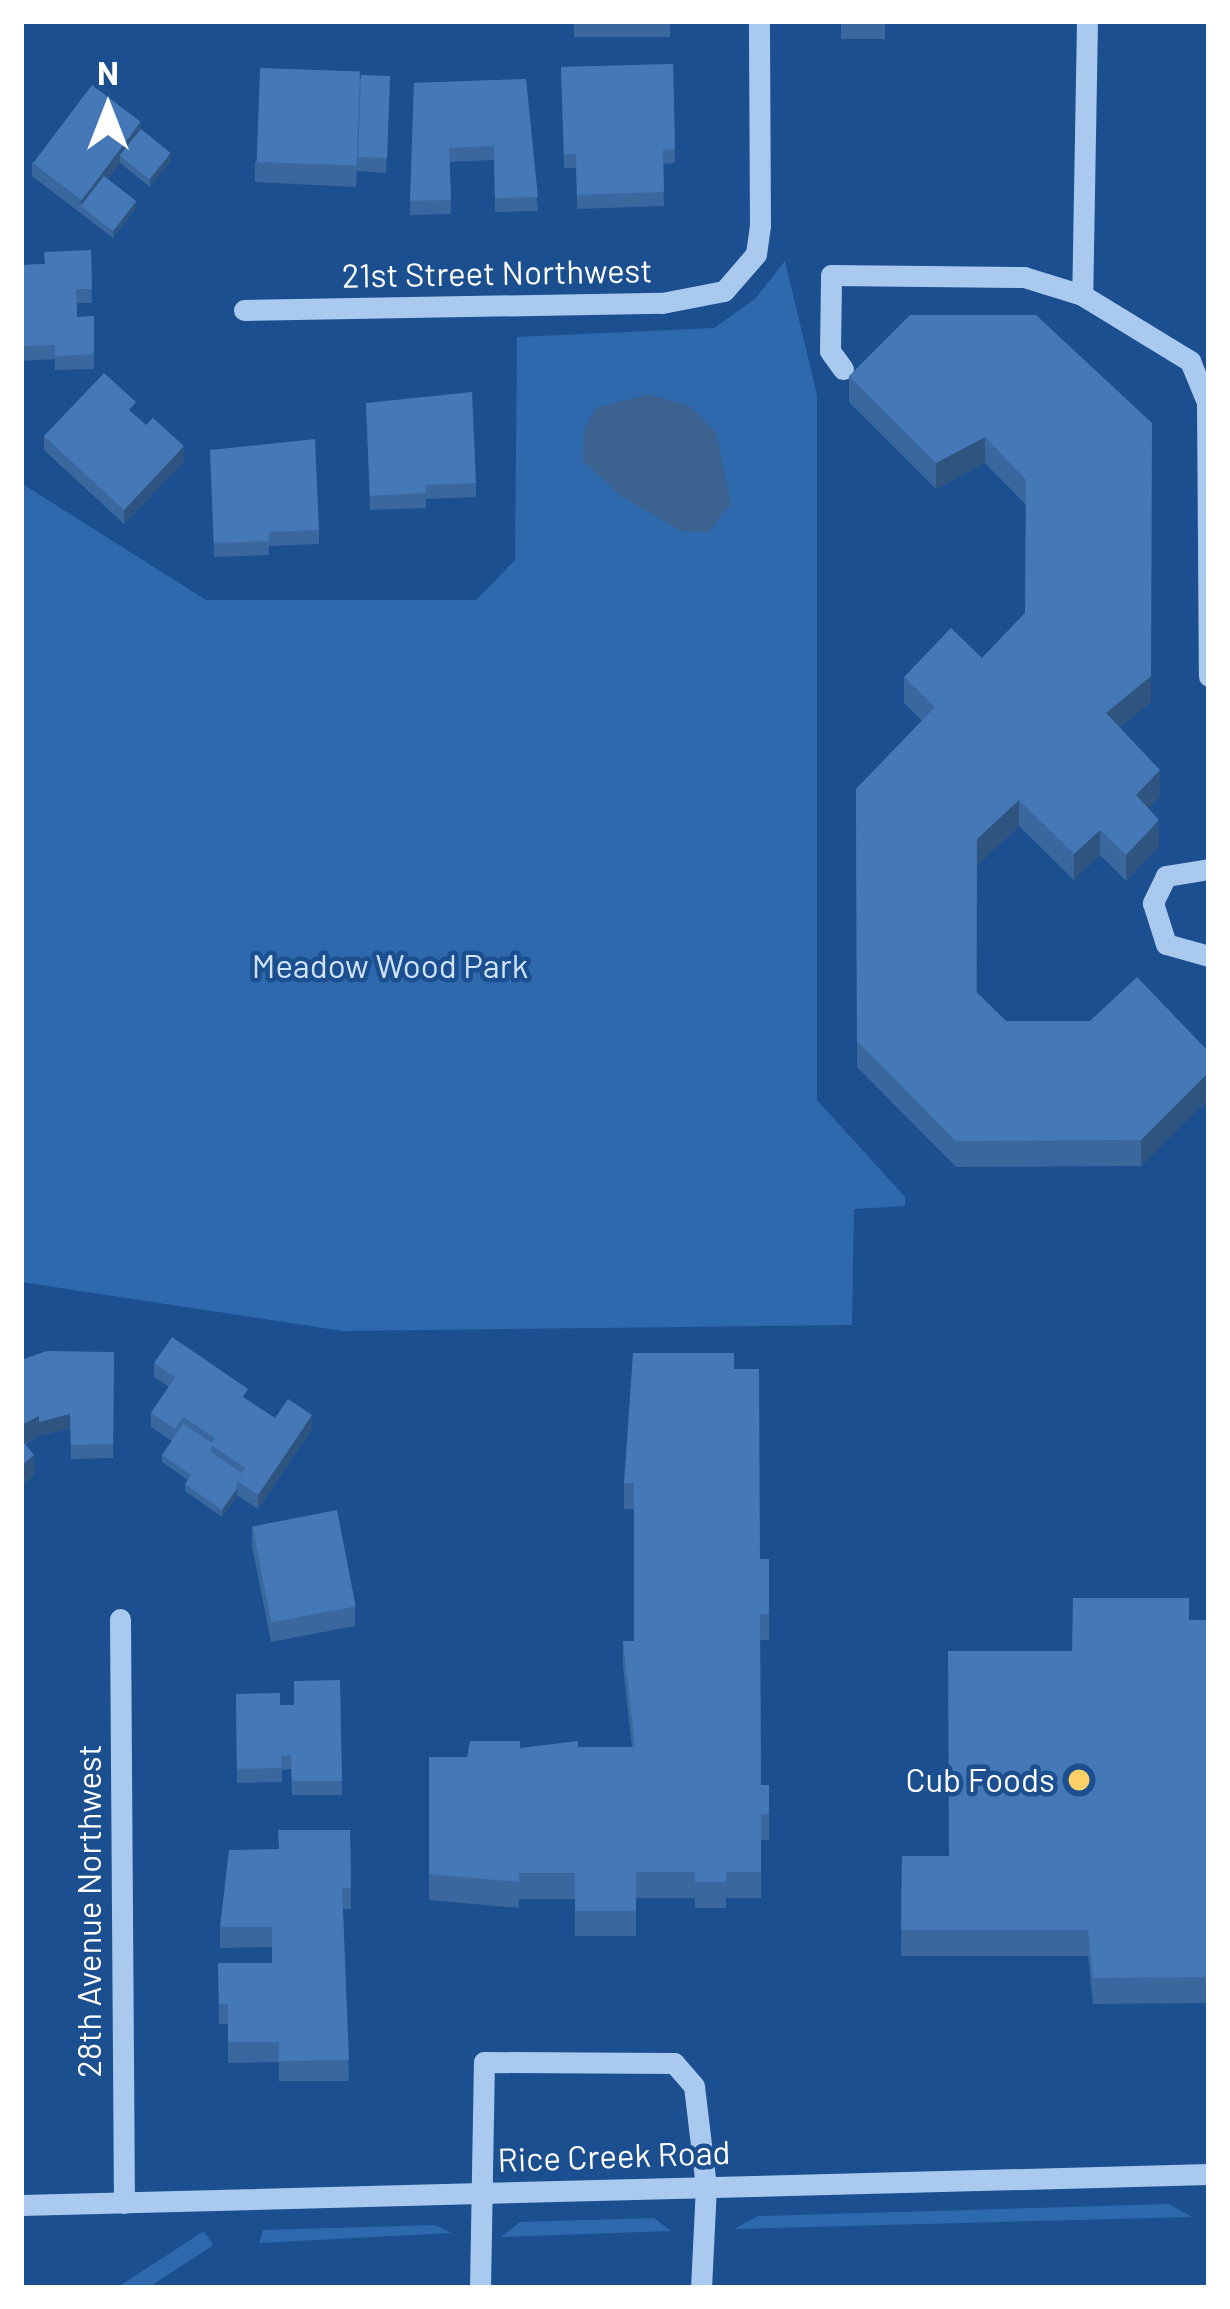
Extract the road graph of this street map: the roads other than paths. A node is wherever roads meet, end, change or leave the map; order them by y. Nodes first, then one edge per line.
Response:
1 (759, 21) edge
2 (1087, 21) edge
3 (1082, 295) junction
4 (244, 310) dead end
5 (843, 369) dead end
6 (1209, 676) edge
7 (1209, 869) edge
8 (1209, 956) edge
9 (120, 1619) dead end
10 (1209, 2174) edge
11 (706, 2186) junction
12 (479, 2192) junction
13 (124, 2203) junction
14 (21, 2205) edge
15 (479, 2288) edge
16 (700, 2288) edge

1 - 4 street, 21st Street Northwest
2 - 3 street
3 - 5 street
3 - 6 street
7 - 8 street
9 - 13 street, 28th Avenue Northwest
10 - 11 street, Rice Creek Road
11 - 12 street, Rice Creek Road
11 - 12 street
11 - 16 street
12 - 13 street, Rice Creek Road
12 - 15 street
13 - 14 street, Rice Creek Road

